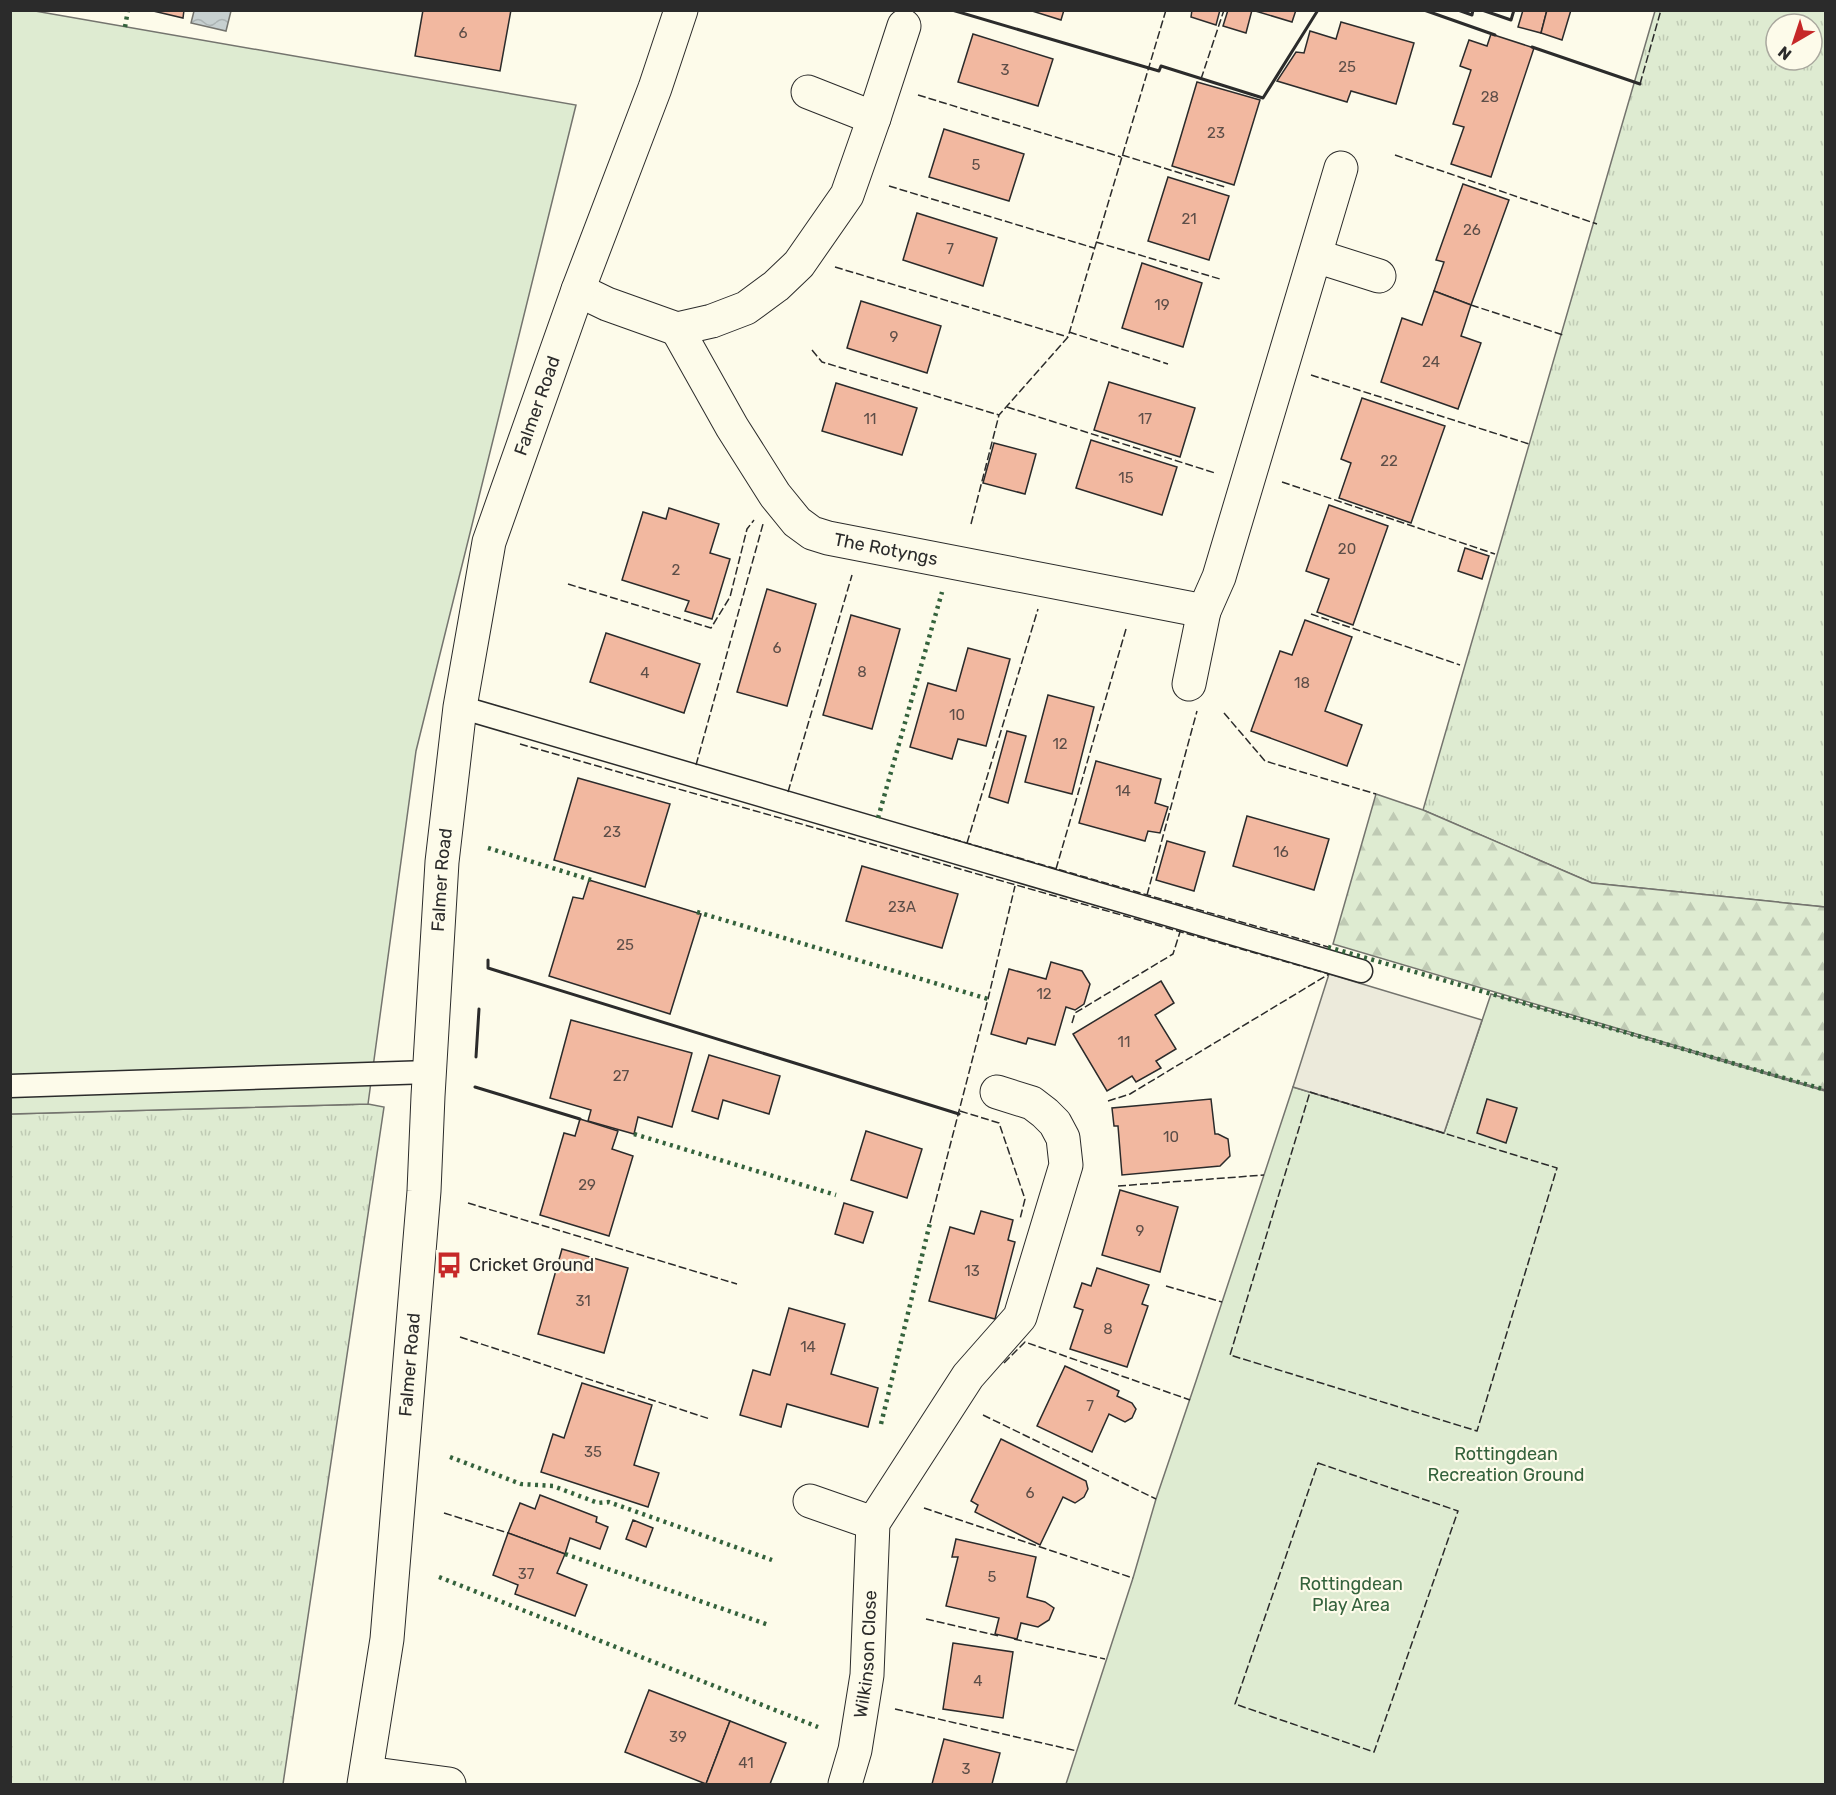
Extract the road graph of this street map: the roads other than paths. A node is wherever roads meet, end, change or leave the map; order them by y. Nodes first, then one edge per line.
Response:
1 (681, 10) edge
2 (904, 26) dead end
3 (808, 92) dead end
4 (874, 118) junction
5 (1341, 168) dead end
6 (1316, 255) junction
7 (1379, 276) dead end
8 (578, 290) junction
9 (677, 329) junction
10 (1204, 611) junction
11 (1190, 684) dead end
12 (460, 707) junction
13 (1361, 971) dead end
14 (429, 1072) junction
15 (10, 1086) edge
16 (997, 1092) dead end
17 (810, 1501) dead end
18 (873, 1523) junction
19 (365, 1779) edge
20 (449, 1785) edge
21 (845, 1785) edge

1 - 8 street, Falmer Road
2 - 4 street
3 - 4 street
4 - 9 street
5 - 6 street
6 - 7 street
6 - 10 street
8 - 9 street
8 - 12 street, Falmer Road
9 - 10 street, The Rotyngs
10 - 11 street
12 - 13 lane
12 - 14 street, Falmer Road
14 - 15 lane
14 - 19 street, Falmer Road
16 - 18 street
17 - 18 street
18 - 21 street, Wilkinson Close
19 - 20 street

